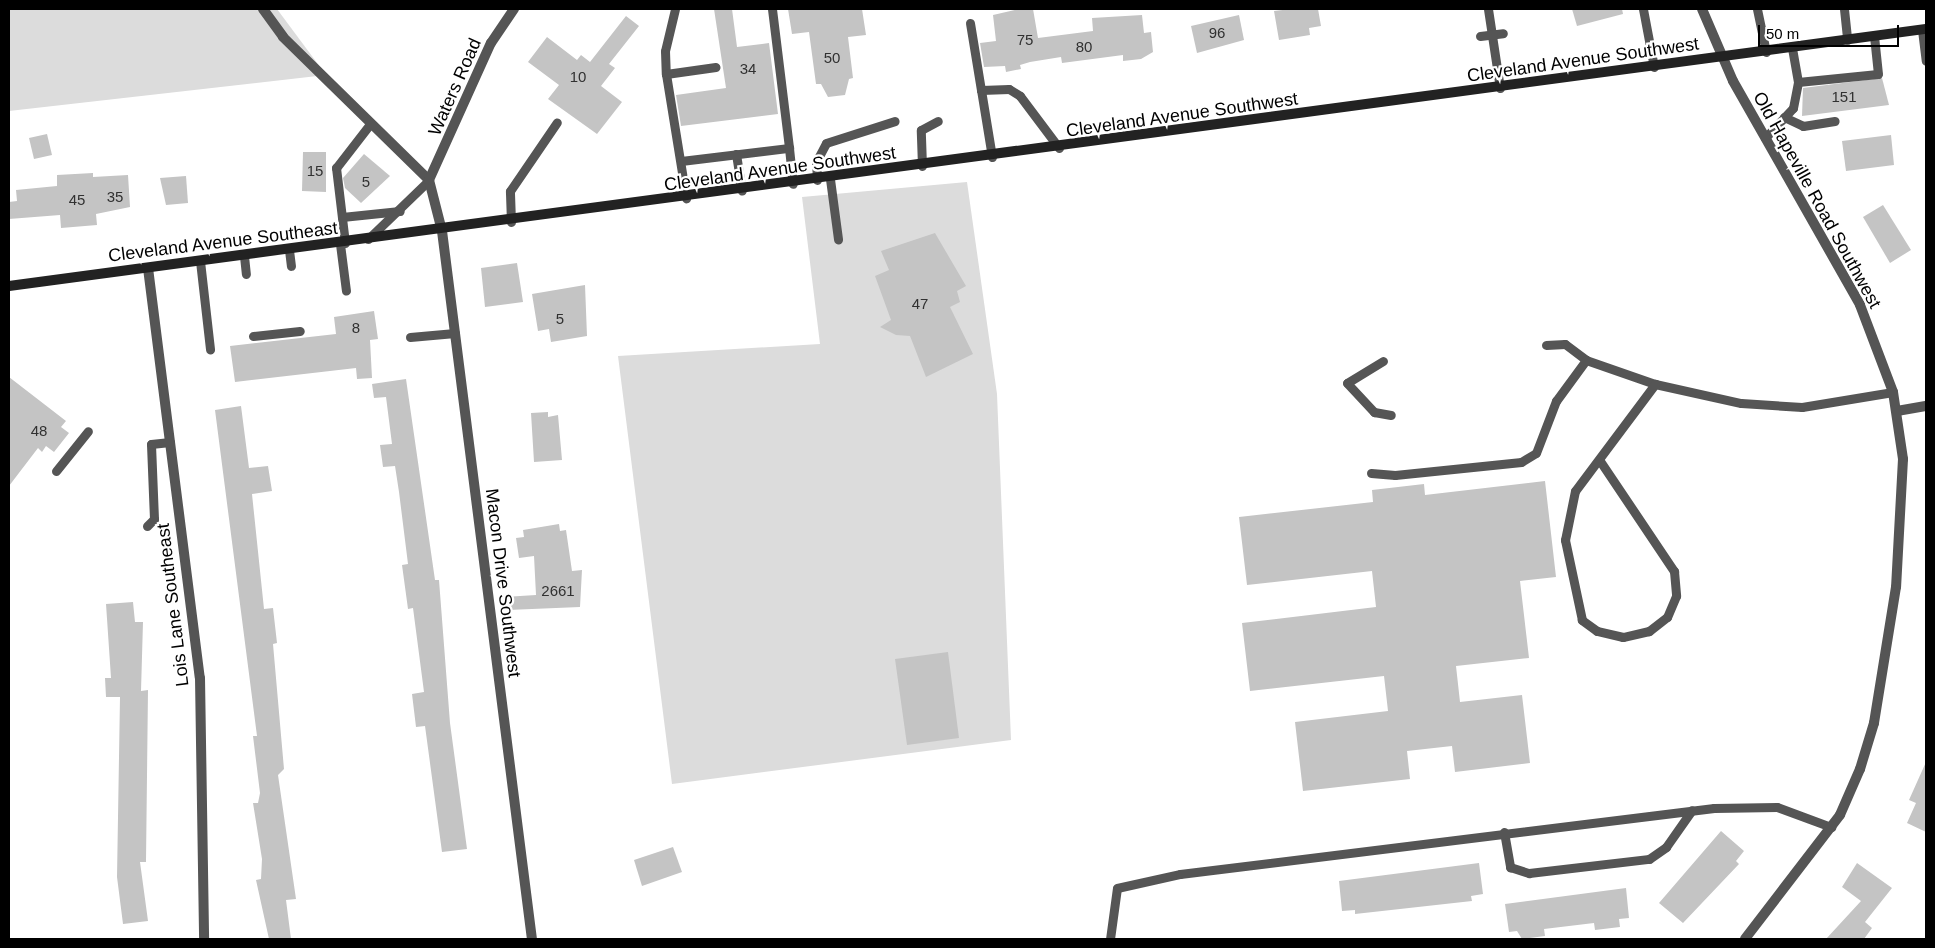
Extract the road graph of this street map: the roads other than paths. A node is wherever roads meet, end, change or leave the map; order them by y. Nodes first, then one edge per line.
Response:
1 (263, 9) edge
2 (514, 9) edge
3 (675, 9) edge
4 (772, 9) edge
5 (1488, 9) edge
6 (1643, 9) edge
7 (1702, 9) edge
8 (1757, 9) edge
9 (1844, 9) edge
10 (970, 23) dead end
11 (1924, 29) edge
12 (1503, 33) dead end
13 (1492, 35) junction
14 (1480, 36) dead end
15 (1874, 36) junction
16 (1847, 40) junction
17 (1792, 48) junction
18 (1766, 52) junction
19 (1721, 58) junction
20 (1926, 61) edge
21 (716, 67) dead end
22 (1654, 67) junction
23 (666, 74) junction
24 (1798, 82) junction
25 (1500, 88) junction
26 (981, 90) junction
27 (1784, 117) junction
28 (895, 121) dead end
29 (938, 121) dead end
30 (1835, 121) dead end
31 (557, 122) dead end
32 (370, 124) junction
33 (1765, 138) junction
34 (789, 148) junction
35 (1059, 148) junction
36 (736, 154) junction
37 (992, 157) junction
38 (681, 161) junction
39 (922, 166) junction
40 (830, 178) junction
41 (429, 180) junction
42 (817, 180) junction
43 (793, 184) junction
44 (742, 191) junction
45 (686, 198) junction
46 (400, 212) junction
47 (342, 217) junction
48 (511, 222) junction
49 (442, 231) junction
50 (838, 239) dead end
51 (367, 240) junction
52 (342, 244) junction
53 (289, 250) junction
54 (244, 256) junction
55 (200, 261) junction
56 (291, 266) dead end
57 (148, 268) junction
58 (246, 274) dead end
59 (9, 286) edge
60 (346, 291) dead end
61 (300, 331) dead end
62 (454, 333) junction
63 (253, 336) dead end
64 (410, 336) dead end
65 (1546, 345) dead end
66 (210, 349) dead end
67 (1586, 360) junction
68 (1383, 362) dead end
69 (1655, 384) junction
70 (1893, 392) junction
71 (1926, 406) edge
72 (1897, 411) junction
73 (1391, 415) dead end
74 (88, 431) dead end
75 (170, 442) junction
76 (1600, 461) junction
77 (56, 471) dead end
78 (1371, 472) dead end
79 (147, 526) dead end
80 (1692, 810) junction
81 (1831, 827) junction
82 (1504, 832) junction
83 (204, 939) edge
84 (532, 939) edge
85 (1110, 939) edge
86 (1745, 939) edge

1 - 32 street
2 - 41 street, Waters Road
3 - 23 lane
4 - 34 lane
5 - 13 lane
6 - 22 lane
7 - 19 street, Old Hapeville Road Southwest
8 - 18 lane
9 - 16 lane
10 - 26 lane
11 - 15 main road, Cleveland Avenue Southwest
11 - 20 lane
12 - 13 lane
13 - 14 lane
13 - 25 lane
15 - 16 main road, Cleveland Avenue Southwest
15 - 24 lane
16 - 17 main road, Cleveland Avenue Southwest
17 - 18 main road, Cleveland Avenue Southwest
17 - 24 lane
18 - 19 main road, Cleveland Avenue Southwest
19 - 22 main road, Cleveland Avenue Southwest
19 - 33 street, Old Hapeville Road Southwest
21 - 23 lane
22 - 25 main road, Cleveland Avenue Southwest
23 - 38 lane
24 - 27 lane
25 - 35 main road, Cleveland Avenue Southwest
26 - 35 lane
26 - 37 lane
27 - 30 lane
27 - 33 lane
28 - 42 lane
29 - 39 lane
31 - 48 lane
32 - 41 street
32 - 47 lane
33 - 70 street, Old Hapeville Road Southwest
34 - 36 lane
34 - 43 lane
35 - 37 main road, Cleveland Avenue Southwest
36 - 38 lane
36 - 44 lane
37 - 39 main road, Cleveland Avenue Southwest
38 - 45 lane
39 - 40 main road, Cleveland Avenue Southwest
40 - 42 main road, Cleveland Avenue Southwest
40 - 50 lane
41 - 46 lane
41 - 49 street, Macon Drive Southwest
42 - 43 main road, Cleveland Avenue Southwest
43 - 44 main road, Cleveland Avenue Southwest
44 - 45 main road, Cleveland Avenue Southwest
45 - 48 main road, Cleveland Avenue Southwest
46 - 47 lane
46 - 51 lane
47 - 52 lane
48 - 49 main road, Cleveland Avenue Southwest
49 - 51 main road, Cleveland Avenue Southeast
49 - 62 street, Macon Drive Southwest
51 - 52 main road, Cleveland Avenue Southeast
52 - 53 main road, Cleveland Avenue Southeast
52 - 60 lane
53 - 54 main road, Cleveland Avenue Southeast
53 - 56 lane
54 - 55 main road, Cleveland Avenue Southeast
54 - 58 lane
55 - 57 main road, Cleveland Avenue Southeast
55 - 66 lane
57 - 59 main road, Cleveland Avenue Southeast
57 - 75 street, Lois Lane Southeast
61 - 63 lane
62 - 64 lane
62 - 84 street, Macon Drive Southwest
65 - 67 lane
67 - 69 lane
67 - 78 lane
68 - 73 lane
69 - 70 lane
69 - 76 lane
70 - 72 street, Old Hapeville Road Southwest
71 - 72 street
72 - 81 street, Old Hapeville Road Southwest
74 - 77 lane
75 - 79 lane
75 - 83 street, Lois Lane Southeast
76 - 76 lane
80 - 81 lane
80 - 82 lane
80 - 82 lane
81 - 86 street, Old Hapeville Road Southwest
82 - 85 lane

